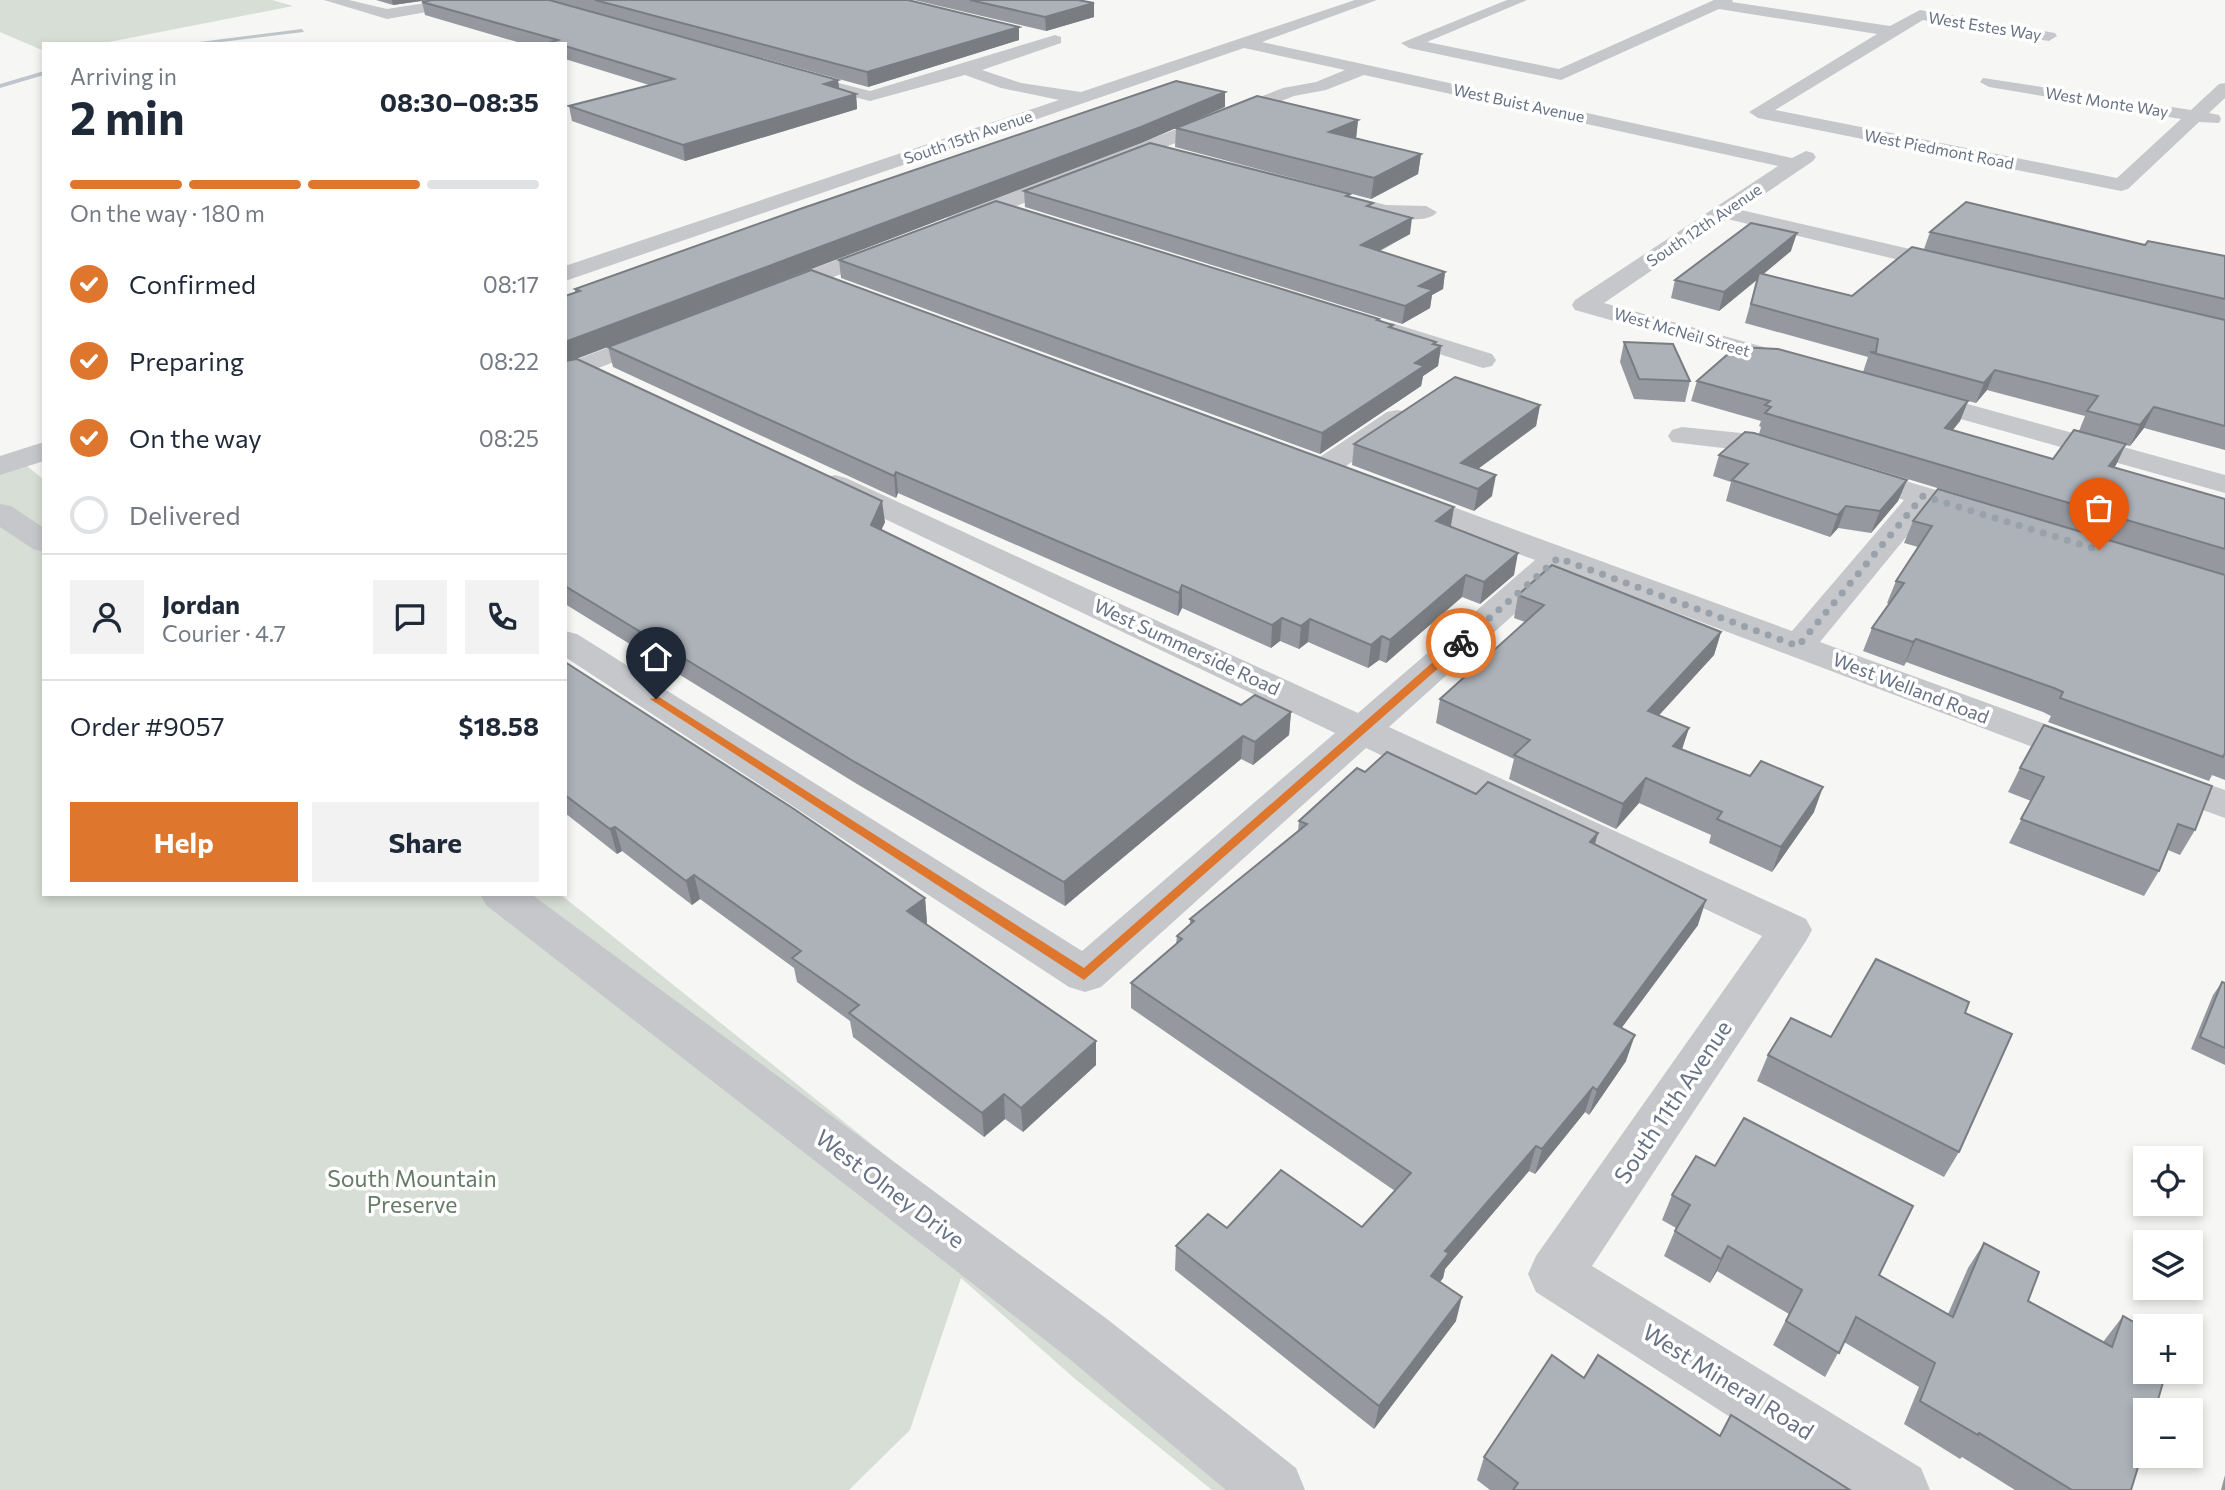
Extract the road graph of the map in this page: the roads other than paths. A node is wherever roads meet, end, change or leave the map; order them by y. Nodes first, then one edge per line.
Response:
1 (331, 0) edge
2 (472, 0) edge
3 (1370, 0) edge
4 (1520, 0) edge
5 (1723, 2) edge
6 (1889, 31) junction
7 (1032, 34) edge
8 (1243, 43) junction
9 (2029, 51) dead end
10 (2009, 67) dead end
11 (967, 69) junction
12 (1364, 69) junction
13 (789, 75) edge
14 (1320, 86) junction
15 (2225, 88) edge
16 (1083, 98) junction
17 (1273, 99) junction
18 (1293, 104) junction
19 (2195, 116) junction
20 (2225, 121) edge
21 (1824, 145) dead end
22 (1149, 149) junction
23 (1175, 156) edge
24 (1794, 164) junction
25 (1320, 194) edge
26 (995, 208) junction
27 (1426, 212) dead end
28 (1724, 212) junction
29 (1035, 220) edge
30 (933, 231) edge
31 (908, 240) edge
32 (567, 273) edge
33 (1981, 273) edge
34 (810, 277) junction
35 (848, 292) edge
36 (747, 302) edge
37 (1584, 305) joint
38 (1364, 323) edge
39 (684, 327) edge
40 (1811, 368) edge
41 (574, 370) edge
42 (1460, 376) edge
43 (620, 384) edge
44 (1891, 391) edge
45 (1414, 407) edge
46 (1682, 436) dead end
47 (42, 452) edge
48 (2, 463) edge
49 (809, 472) edge
50 (2225, 484) edge
51 (1923, 496) junction
52 (0, 513) edge
53 (2015, 524) edge
54 (42, 541) edge
55 (1558, 558) junction
56 (567, 642) edge
57 (1798, 646) junction
58 (1364, 729) junction
59 (2225, 805) edge
60 (504, 896) edge
61 (1790, 930) joint
62 (1556, 1274) joint
63 (1274, 1490) edge
64 (1899, 1490) edge

1 - 2 street
3 - 8 street, South 15th Avenue
4 - 5 street
5 - 6 street
6 - 9 street, West Estes Way
6 - 19 street, West Piedmont Road
7 - 11 street
8 - 12 street, West Buist Avenue
8 - 16 street, South 15th Avenue
10 - 19 street, West Monte Way
11 - 13 street
11 - 16 street
12 - 14 street
12 - 24 street, West Buist Avenue
14 - 17 street
14 - 18 street
15 - 19 street
16 - 32 street, South 15th Avenue
17 - 18 street
17 - 22 street
18 - 22 street
19 - 20 street, West Monte Way
21 - 24 street, South 12th Avenue
22 - 23 street
22 - 26 street
24 - 28 street, South 12th Avenue
25 - 27 street
26 - 29 street
26 - 30 street
28 - 33 street
28 - 37 street, South 12th Avenue
31 - 34 street
34 - 35 street
34 - 36 street
37 - 40 street, West McNeil Street
38 - 42 street
39 - 41 street
41 - 43 street
44 - 50 street
45 - 55 street, West Welland Road
46 - 51 street
47 - 48 street
49 - 58 street, West Summerside Road
51 - 53 street
51 - 57 street
52 - 54 street
55 - 57 street, West Welland Road
55 - 58 street
56 - 58 street
57 - 59 street, West Welland Road
58 - 61 street, West Summerside Road
60 - 63 street, West Olney Drive
61 - 62 street, South 11th Avenue
62 - 64 street, West Mineral Road

